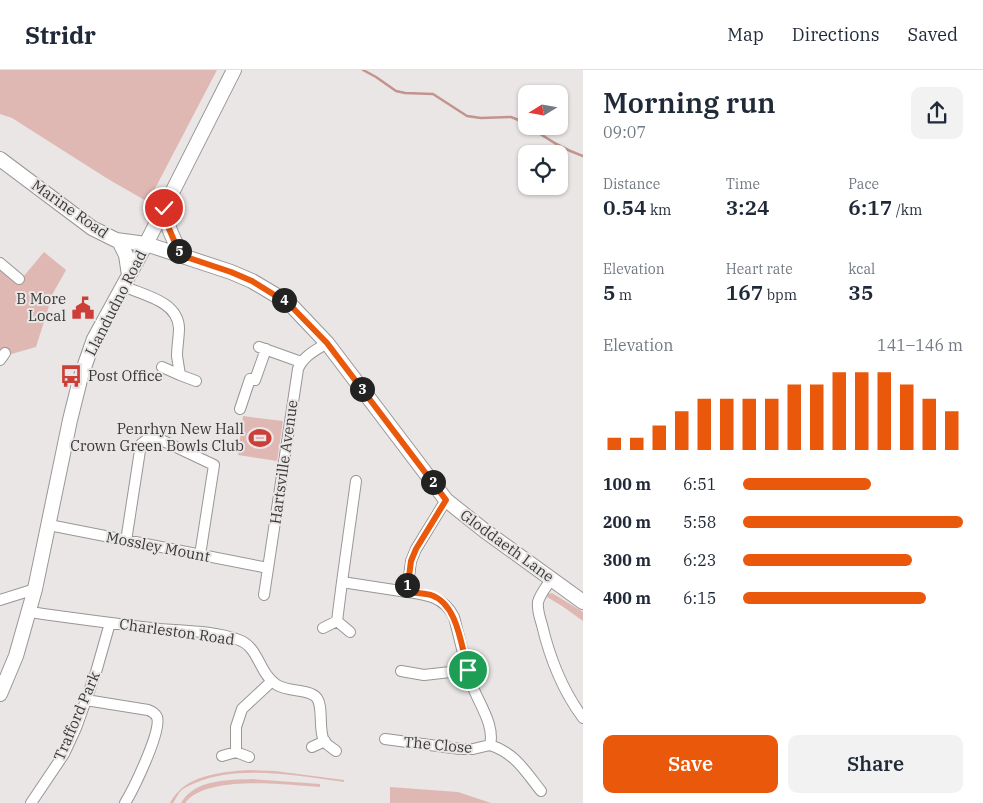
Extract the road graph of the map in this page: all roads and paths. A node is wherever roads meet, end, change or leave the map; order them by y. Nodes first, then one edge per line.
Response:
1 (234, 70) edge
2 (0, 160) edge
3 (164, 208) junction
4 (120, 241) junction
5 (146, 244) junction
6 (183, 256) junction
7 (0, 263) edge
8 (19, 279) dead end
9 (126, 280) junction
10 (327, 343) junction
11 (300, 362) junction
12 (162, 367) dead end
13 (180, 375) junction
14 (196, 381) dead end
15 (240, 408) dead end
16 (356, 481) dead end
17 (446, 500) junction
18 (49, 525) junction
19 (126, 541) junction
20 (200, 555) junction
21 (268, 568) junction
22 (552, 578) junction
23 (342, 582) junction
24 (35, 589) junction
25 (407, 592) junction
26 (264, 595) dead end
27 (0, 600) edge
28 (583, 602) edge
29 (29, 612) junction
30 (337, 621) junction
31 (110, 623) junction
32 (323, 628) dead end
33 (350, 632) dead end
34 (468, 670) junction
35 (401, 671) dead end
36 (272, 682) junction
37 (0, 694) edge
38 (86, 700) junction
39 (583, 718) edge
40 (386, 739) dead end
41 (324, 741) junction
42 (490, 745) junction
43 (312, 747) dead end
44 (336, 751) dead end
45 (236, 752) junction
46 (222, 756) dead end
47 (249, 757) dead end
48 (541, 791) dead end
49 (31, 803) edge
50 (125, 803) edge

1 - 3 street, Llandudno Road
2 - 4 street, Marine Road
3 - 5 street, Llandudno Road
3 - 6 street
4 - 5 street, Marine Road
4 - 9 street
5 - 6 street, Gloddaeth Lane
5 - 9 street, Llandudno Road
6 - 10 street, Gloddaeth Lane
7 - 8 street
9 - 13 street
9 - 18 street, Llandudno Road
10 - 11 street
10 - 17 street, Gloddaeth Lane
11 - 15 street
11 - 21 street, Hartsville Avenue
12 - 13 street
13 - 14 street
16 - 23 street
17 - 22 street, Gloddaeth Lane
17 - 25 street
18 - 19 street, Mossley Mount
18 - 24 street, Llandudno Road
19 - 20 street, Mossley Mount
19 - 20 street
20 - 21 street, Mossley Mount
21 - 26 street, Hartsville Avenue
22 - 28 street, Gloddaeth Lane
22 - 39 street
23 - 25 street
23 - 30 street
24 - 27 street
24 - 29 street, Llandudno Road
25 - 34 street
29 - 31 street, Charleston Road
29 - 37 street, Llandudno Road
30 - 32 street
30 - 33 street
31 - 36 street, Charleston Road
31 - 38 street, Trafford Park
34 - 35 street
34 - 42 street
36 - 41 street
36 - 45 street
38 - 49 street, Trafford Park
38 - 50 street
40 - 42 street, The Close
41 - 43 street
41 - 44 street
42 - 48 street
45 - 46 street
45 - 47 street

